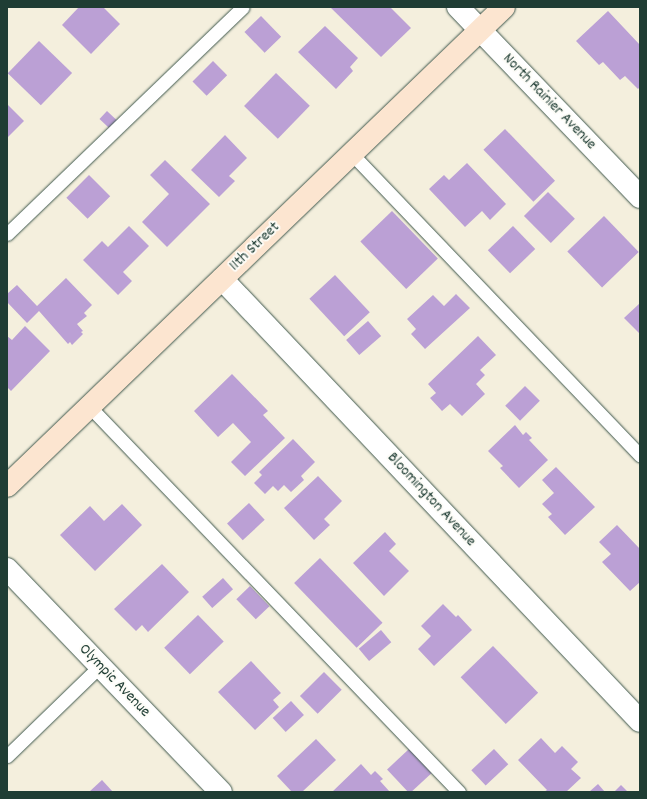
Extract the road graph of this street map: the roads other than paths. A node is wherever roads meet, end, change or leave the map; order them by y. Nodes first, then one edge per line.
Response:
1 (242, 7) edge
2 (458, 7) edge
3 (504, 7) edge
4 (480, 30) junction
5 (352, 154) junction
6 (640, 197) edge
7 (7, 234) edge
8 (222, 279) junction
9 (89, 406) junction
10 (640, 455) edge
11 (7, 486) edge
12 (7, 569) edge
13 (100, 666) junction
14 (640, 721) edge
15 (7, 756) edge
16 (221, 792) edge
17 (459, 792) edge

1 - 7 lane
2 - 4 street, North Rainier Avenue
3 - 4 main road, 11th Street
4 - 5 main road, 11th Street
4 - 6 street, North Rainier Avenue
5 - 8 main road, 11th Street
5 - 10 lane
8 - 9 main road, 11th Street
8 - 14 street, Bloomington Avenue
9 - 11 main road, 11th Street
9 - 17 lane
12 - 13 street, Olympic Avenue
13 - 15 lane
13 - 16 street, Olympic Avenue

